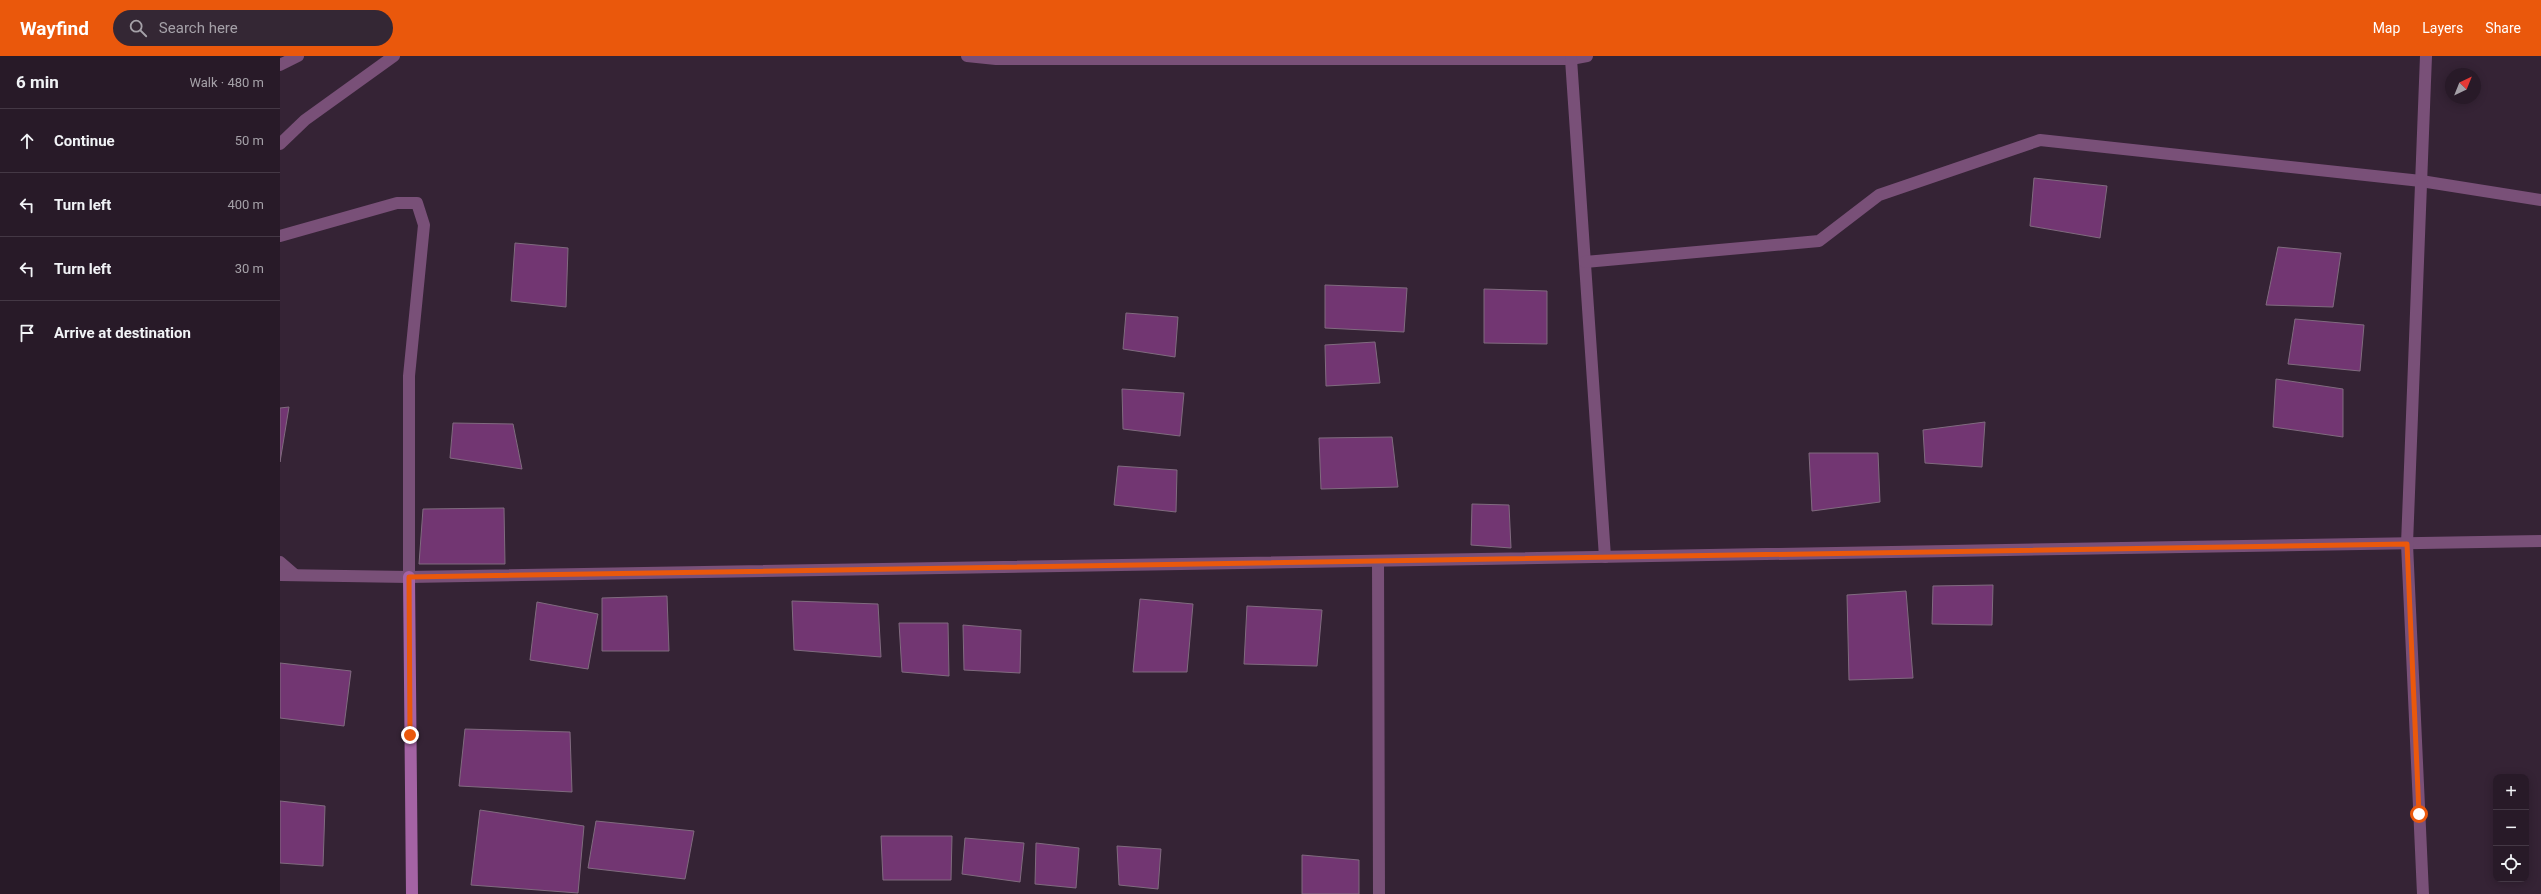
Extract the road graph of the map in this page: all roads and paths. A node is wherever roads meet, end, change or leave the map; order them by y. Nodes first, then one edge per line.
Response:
1 (298, 56) edge
2 (394, 56) edge
3 (967, 56) edge
4 (1587, 56) edge
5 (2426, 56) edge
6 (1571, 59) junction
7 (280, 65) edge
8 (280, 144) edge
9 (2421, 181) junction
10 (2541, 200) edge
11 (280, 236) edge
12 (1585, 262) junction
13 (2541, 542) edge
14 (2407, 544) junction
15 (1605, 557) junction
16 (1378, 561) junction
17 (280, 562) edge
18 (280, 575) edge
19 (295, 575) junction
20 (409, 577) junction
21 (412, 894) edge
22 (1379, 894) edge
23 (2423, 894) edge

1 - 7 street
2 - 8 street
3 - 6 street
4 - 6 street
5 - 9 street
6 - 12 street
9 - 10 street
9 - 12 street
9 - 14 street
11 - 20 street
12 - 15 street
13 - 14 street
14 - 15 street
14 - 23 street
15 - 16 street
16 - 20 street
16 - 22 street
17 - 19 street
18 - 19 street
19 - 20 street
20 - 21 street

